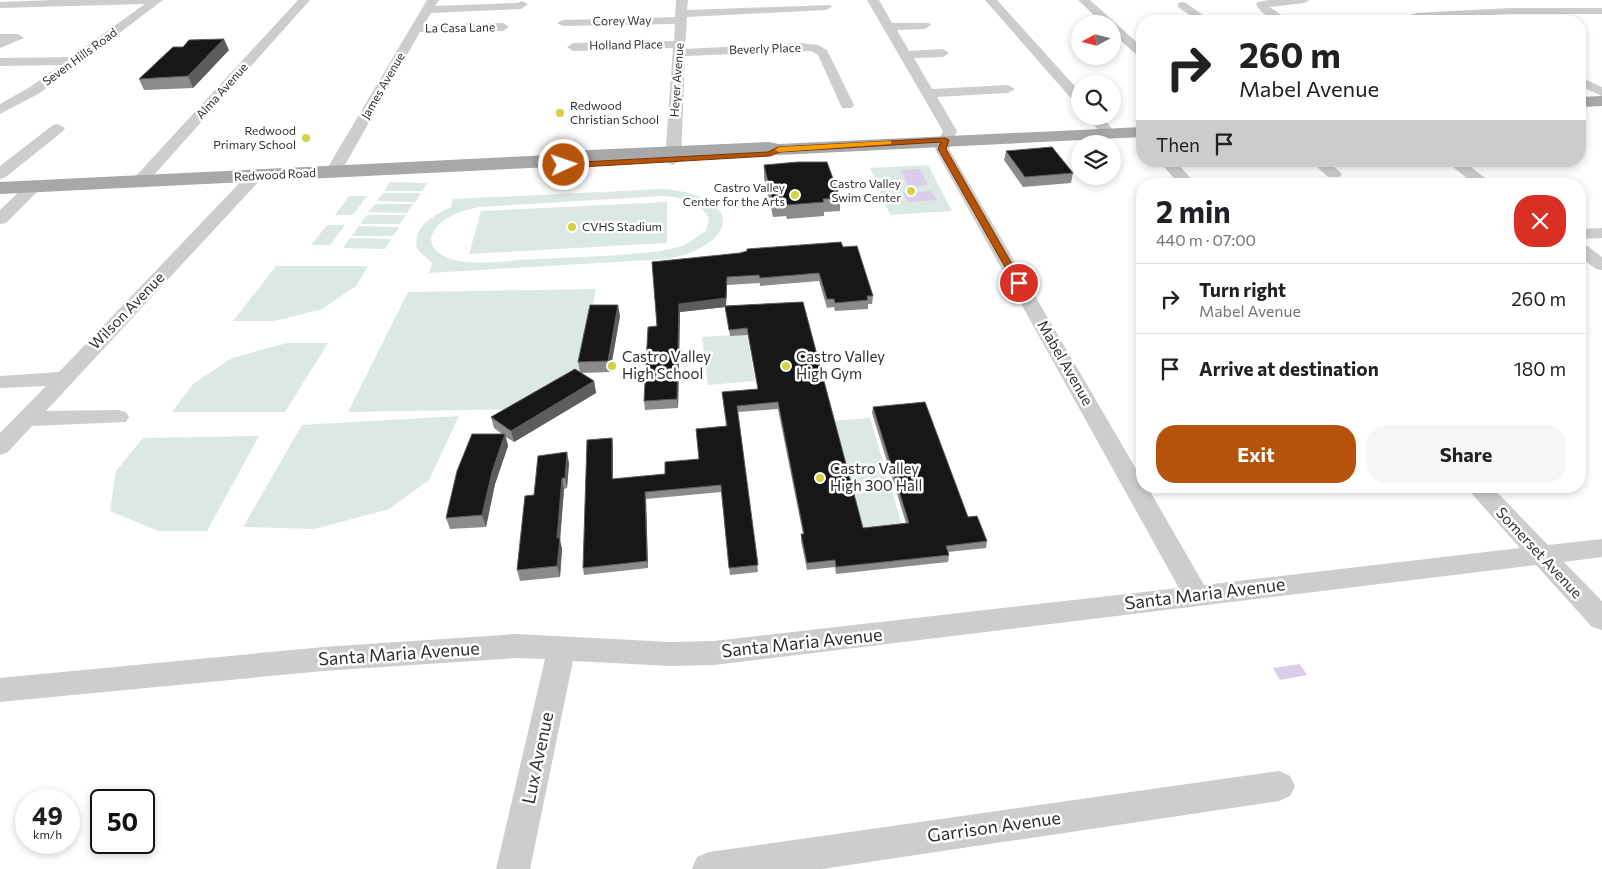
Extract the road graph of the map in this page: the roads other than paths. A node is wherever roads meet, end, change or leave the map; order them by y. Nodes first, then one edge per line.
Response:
1 (156, 0) edge
2 (304, 0) edge
3 (788, 0) edge
4 (873, 0) edge
5 (991, 0) edge
6 (1084, 0) edge
7 (1304, 0) edge
8 (522, 4) dead end
9 (430, 5) edge
10 (1182, 5) dead end
11 (0, 6) edge
12 (826, 7) dead end
13 (682, 11) edge
14 (1602, 11) edge
15 (1452, 14) joint
16 (1100, 15) edge
17 (1196, 15) edge
18 (1275, 15) edge
19 (1437, 15) edge
20 (563, 23) dead end
21 (925, 25) dead end
22 (503, 27) dead end
23 (888, 27) junction
24 (416, 30) junction
25 (1121, 34) edge
26 (0, 38) edge
27 (828, 41) dead end
28 (0, 44) edge
29 (573, 46) dead end
30 (1136, 48) edge
31 (679, 49) junction
32 (944, 53) dead end
33 (905, 55) junction
34 (74, 61) junction
35 (0, 62) edge
36 (1586, 84) edge
37 (1008, 89) dead end
38 (1071, 90) edge
39 (1602, 92) edge
40 (928, 93) junction
41 (1602, 101) edge
42 (1586, 102) edge
43 (847, 105) dead end
44 (0, 110) edge
45 (1102, 126) edge
46 (58, 128) dead end
47 (1136, 130) edge
48 (945, 140) junction
49 (673, 156) junction
50 (1172, 167) edge
51 (1325, 167) edge
52 (1461, 167) edge
53 (333, 172) junction
54 (0, 174) edge
55 (1334, 174) dead end
56 (256, 176) junction
57 (1182, 178) edge
58 (1477, 178) edge
59 (140, 181) junction
60 (34, 186) junction
61 (0, 188) edge
62 (4, 223) edge
63 (1602, 233) edge
64 (1586, 234) edge
65 (64, 378) junction
66 (0, 382) edge
67 (118, 417) dead end
68 (26, 419) junction
69 (0, 447) edge
70 (1136, 489) edge
71 (1138, 493) edge
72 (1484, 493) edge
73 (1602, 548) edge
74 (1542, 556) junction
75 (1197, 596) junction
76 (1602, 619) edge
77 (562, 647) junction
78 (0, 690) edge
79 (1279, 786) dead end
80 (513, 869) edge
81 (709, 869) edge

1 - 11 street
1 - 34 street, Seven Hills Road
2 - 59 street, Alma Avenue
3 - 13 street
4 - 23 street, Mabel Avenue
5 - 38 street
6 - 16 street
7 - 18 street
8 - 9 street
9 - 24 street, James Avenue
10 - 17 street
12 - 13 street
13 - 20 street, Corey Way
13 - 31 street, Heyer Avenue
14 - 15 street
15 - 19 street
21 - 23 street
22 - 24 street, La Casa Lane
23 - 33 street, Mabel Avenue
24 - 53 street, James Avenue
25 - 30 street
26 - 28 street
27 - 31 street
29 - 31 street, Holland Place
31 - 43 street, Beverly Place
31 - 49 street, Heyer Avenue
32 - 33 street
33 - 40 street, Mabel Avenue
34 - 35 street
34 - 44 street, Seven Hills Road
36 - 39 street
37 - 40 street
40 - 48 street, Mabel Avenue
41 - 42 main road
45 - 47 main road, Redwood Road
45 - 48 main road, Redwood Road
46 - 54 street
48 - 49 main road, Redwood Road
48 - 70 street, Mabel Avenue
49 - 53 main road, Redwood Road
50 - 57 street
51 - 55 street
52 - 58 street
53 - 56 main road, Redwood Road
56 - 59 main road, Redwood Road
56 - 65 street, Wilson Avenue
59 - 60 main road, Redwood Road
60 - 61 main road, Redwood Road
60 - 62 street
63 - 64 street
65 - 66 street
65 - 68 street, Wilson Avenue
67 - 68 street
68 - 69 street, Wilson Avenue
71 - 75 street, Mabel Avenue
72 - 74 street, Somerset Avenue
73 - 74 street, Santa Maria Avenue
74 - 75 street, Santa Maria Avenue
74 - 76 street, Somerset Avenue
75 - 77 street, Santa Maria Avenue
77 - 78 street, Santa Maria Avenue
77 - 80 street, Lux Avenue
79 - 81 street, Garrison Avenue

